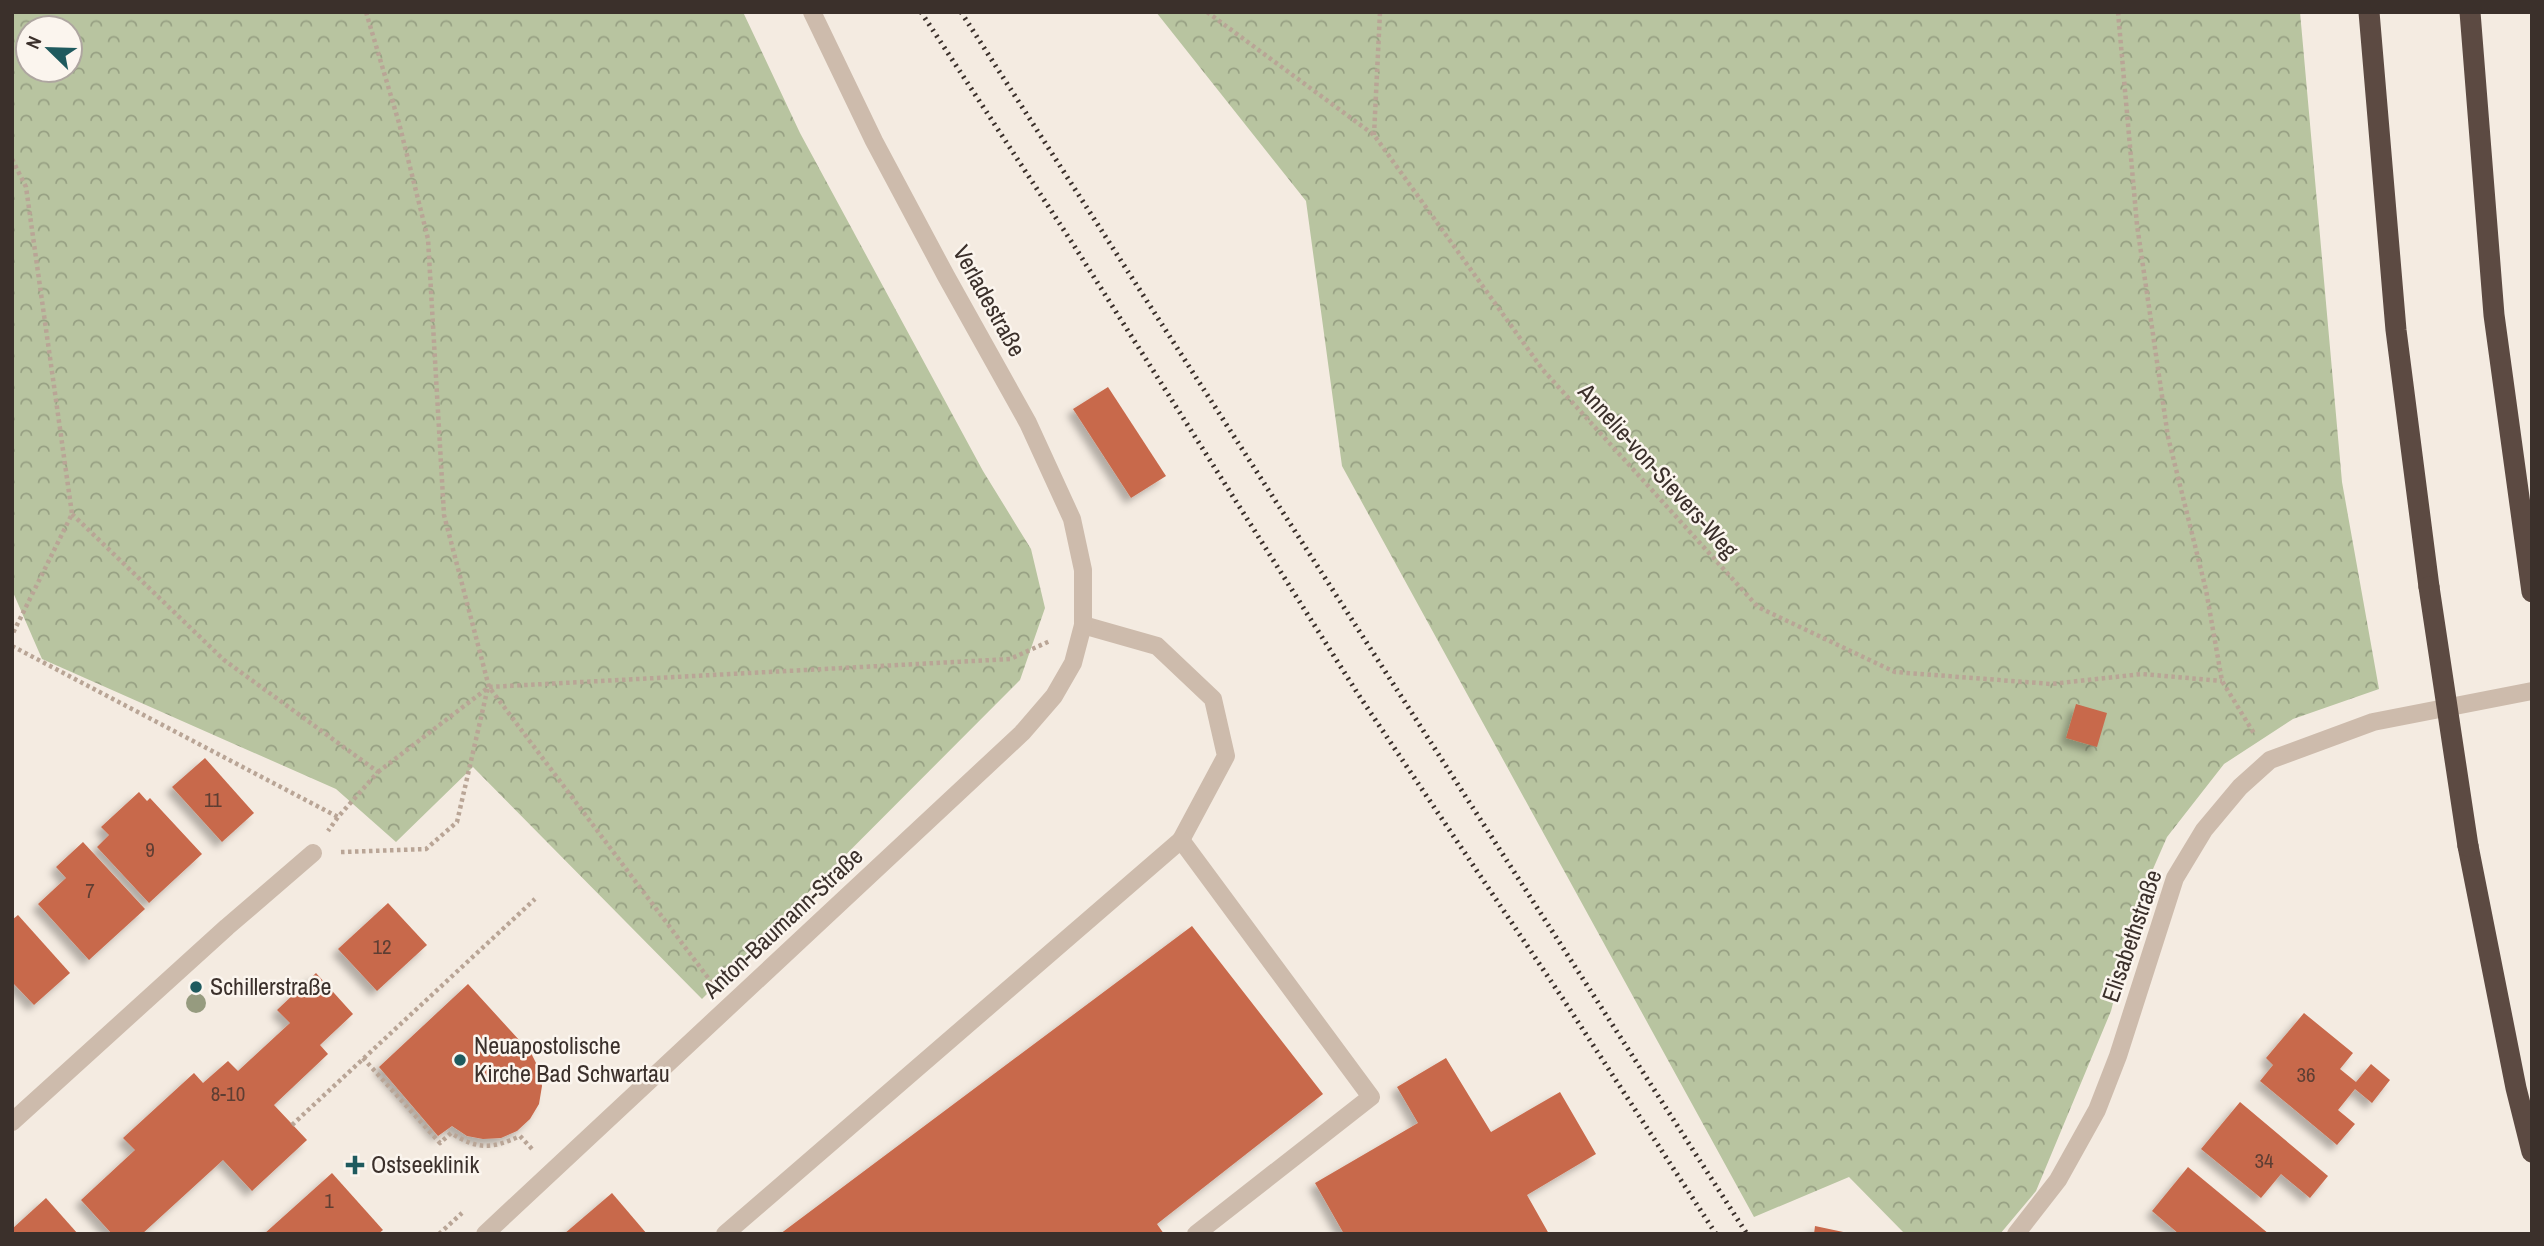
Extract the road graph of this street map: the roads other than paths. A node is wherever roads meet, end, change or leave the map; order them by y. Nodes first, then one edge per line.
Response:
1 (812, 12) edge
2 (2369, 12) edge
3 (2470, 12) edge
4 (2532, 592) edge
5 (1083, 625) junction
6 (2532, 691) edge
7 (1181, 840) junction
8 (313, 853) road end
9 (12, 1122) edge
10 (2532, 1153) edge
11 (485, 1234) edge
12 (725, 1234) edge
13 (1196, 1234) edge
14 (2015, 1234) edge

1 - 5 street, Verladestraße
2 - 10 highway, bridge
3 - 4 highway
5 - 7 street
5 - 11 street, Anton-Baumann-Straße
6 - 14 street, Elisabethstraße
7 - 12 street
7 - 13 street
8 - 9 street

